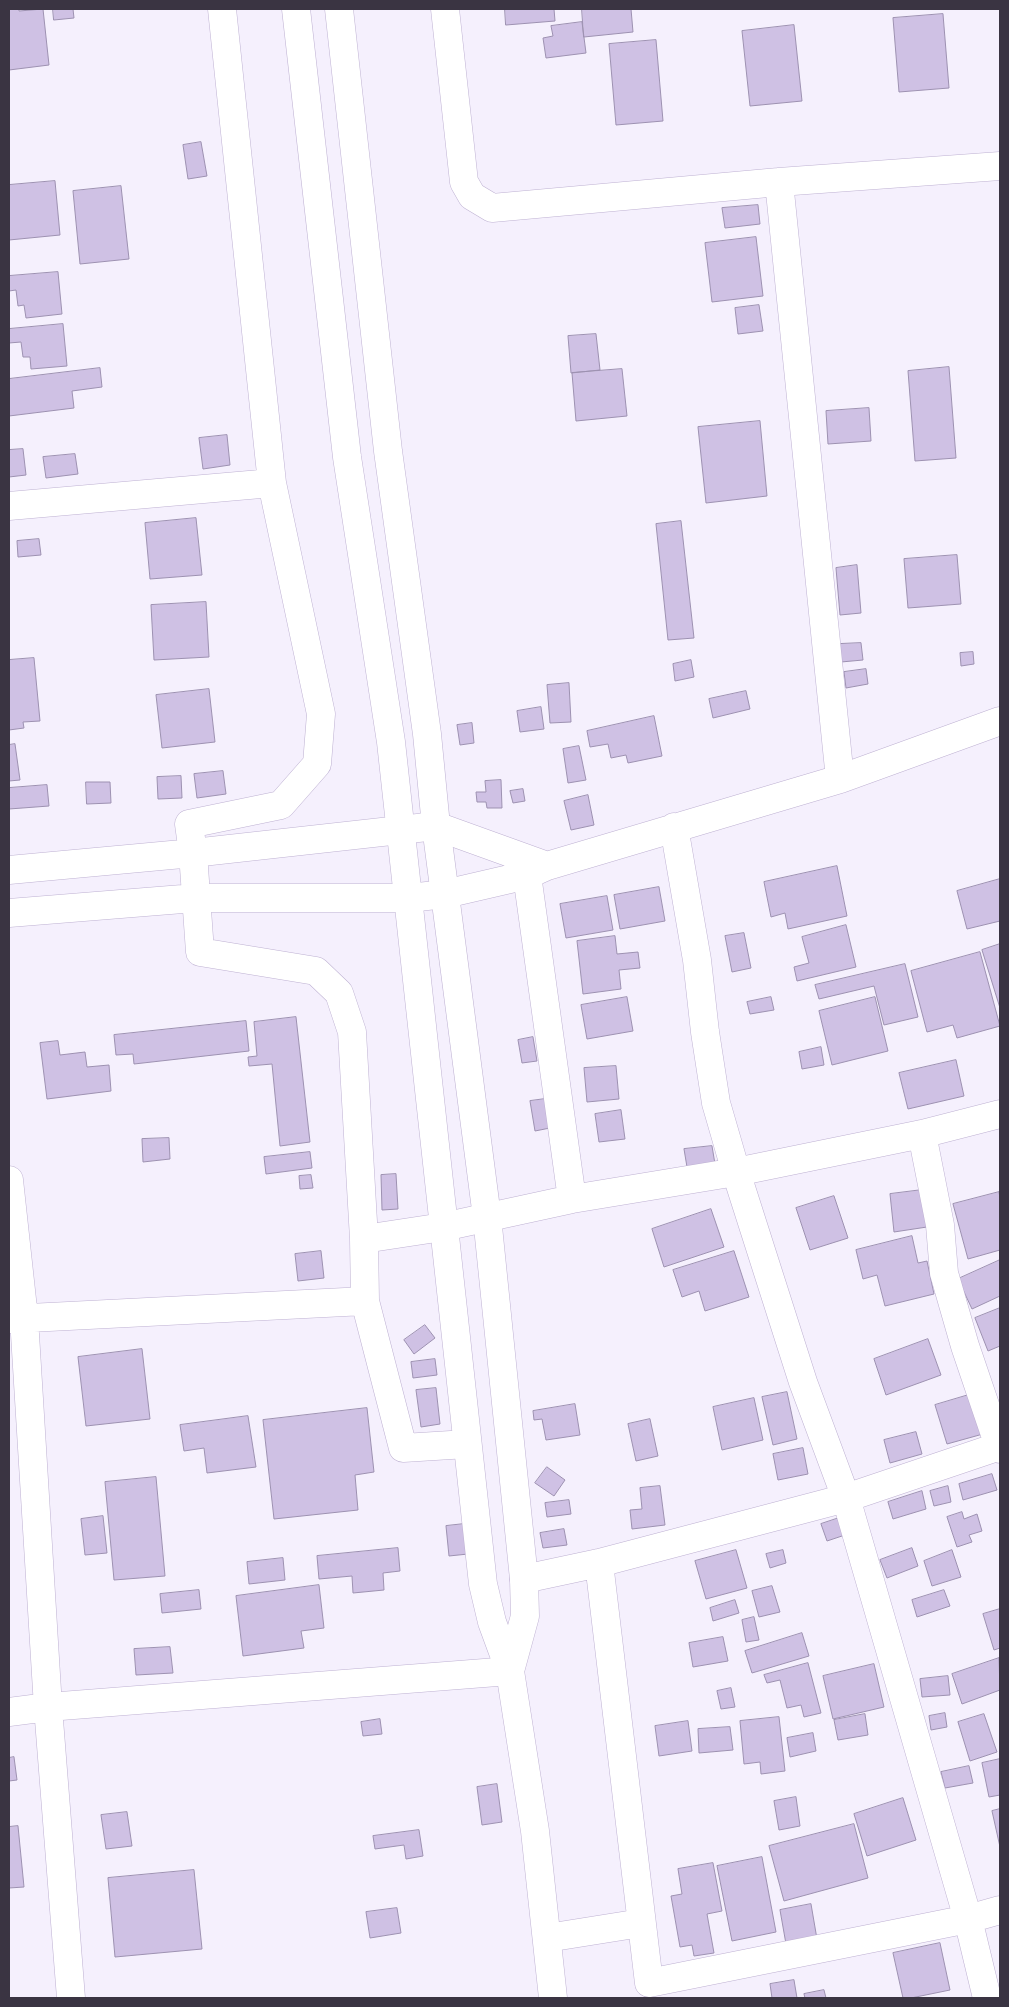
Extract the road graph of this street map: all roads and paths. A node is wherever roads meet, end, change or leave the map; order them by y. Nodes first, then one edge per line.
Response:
1 (222, 9) edge
2 (296, 9) edge
3 (339, 9) edge
4 (445, 9) edge
5 (1000, 166) edge
6 (779, 182) junction
7 (272, 483) junction
8 (9, 506) edge
9 (1000, 721) edge
10 (840, 779) junction
11 (436, 826) junction
12 (674, 827) junction
13 (401, 830) junction
14 (193, 854) junction
15 (9, 870) edge
16 (537, 871) junction
17 (445, 894) junction
18 (195, 898) junction
19 (409, 898) junction
20 (9, 913) edge
21 (1000, 1114) edge
22 (922, 1134) junction
23 (736, 1172) junction
24 (9, 1180) edge
25 (572, 1199) junction
26 (487, 1217) junction
27 (444, 1227) junction
28 (364, 1239) junction
29 (365, 1301) junction
30 (17, 1319) edge
31 (468, 1444) junction
32 (1000, 1448) edge
33 (846, 1498) junction
34 (599, 1562) junction
35 (524, 1579) junction
36 (510, 1671) junction
37 (48, 1706) junction
38 (9, 1712) edge
39 (1000, 1910) edge
40 (968, 1919) junction
41 (641, 1923) junction
42 (547, 1938) junction
43 (650, 1991) edge
44 (71, 1998) edge
45 (554, 1998) edge
46 (987, 1998) edge

1 - 7 main road
2 - 13 main road
3 - 11 main road
4 - 6 main road
5 - 6 main road
6 - 10 main road
7 - 8 main road
7 - 14 main road
9 - 10 main road
10 - 12 main road
11 - 13 main road
11 - 16 main road
11 - 17 main road
12 - 16 main road
12 - 23 main road
13 - 14 main road
13 - 19 main road
14 - 15 main road
14 - 18 main road
16 - 17 main road
16 - 25 main road
17 - 19 main road
17 - 26 main road
18 - 19 main road
18 - 20 main road
18 - 28 main road
19 - 27 main road
21 - 22 main road
22 - 23 main road
22 - 32 main road
23 - 25 main road
23 - 33 main road
24 - 30 main road
25 - 26 main road
26 - 27 main road
26 - 35 main road
27 - 28 main road
27 - 31 main road
28 - 29 main road
29 - 30 main road
29 - 31 main road
30 - 37 main road
31 - 36 main road
32 - 33 main road
33 - 34 main road
33 - 40 main road
34 - 35 main road
34 - 41 main road
35 - 36 main road
36 - 37 main road
36 - 42 main road
37 - 38 main road
37 - 44 main road
39 - 40 main road
40 - 43 main road
40 - 46 main road
41 - 42 main road
41 - 43 main road
42 - 45 main road

